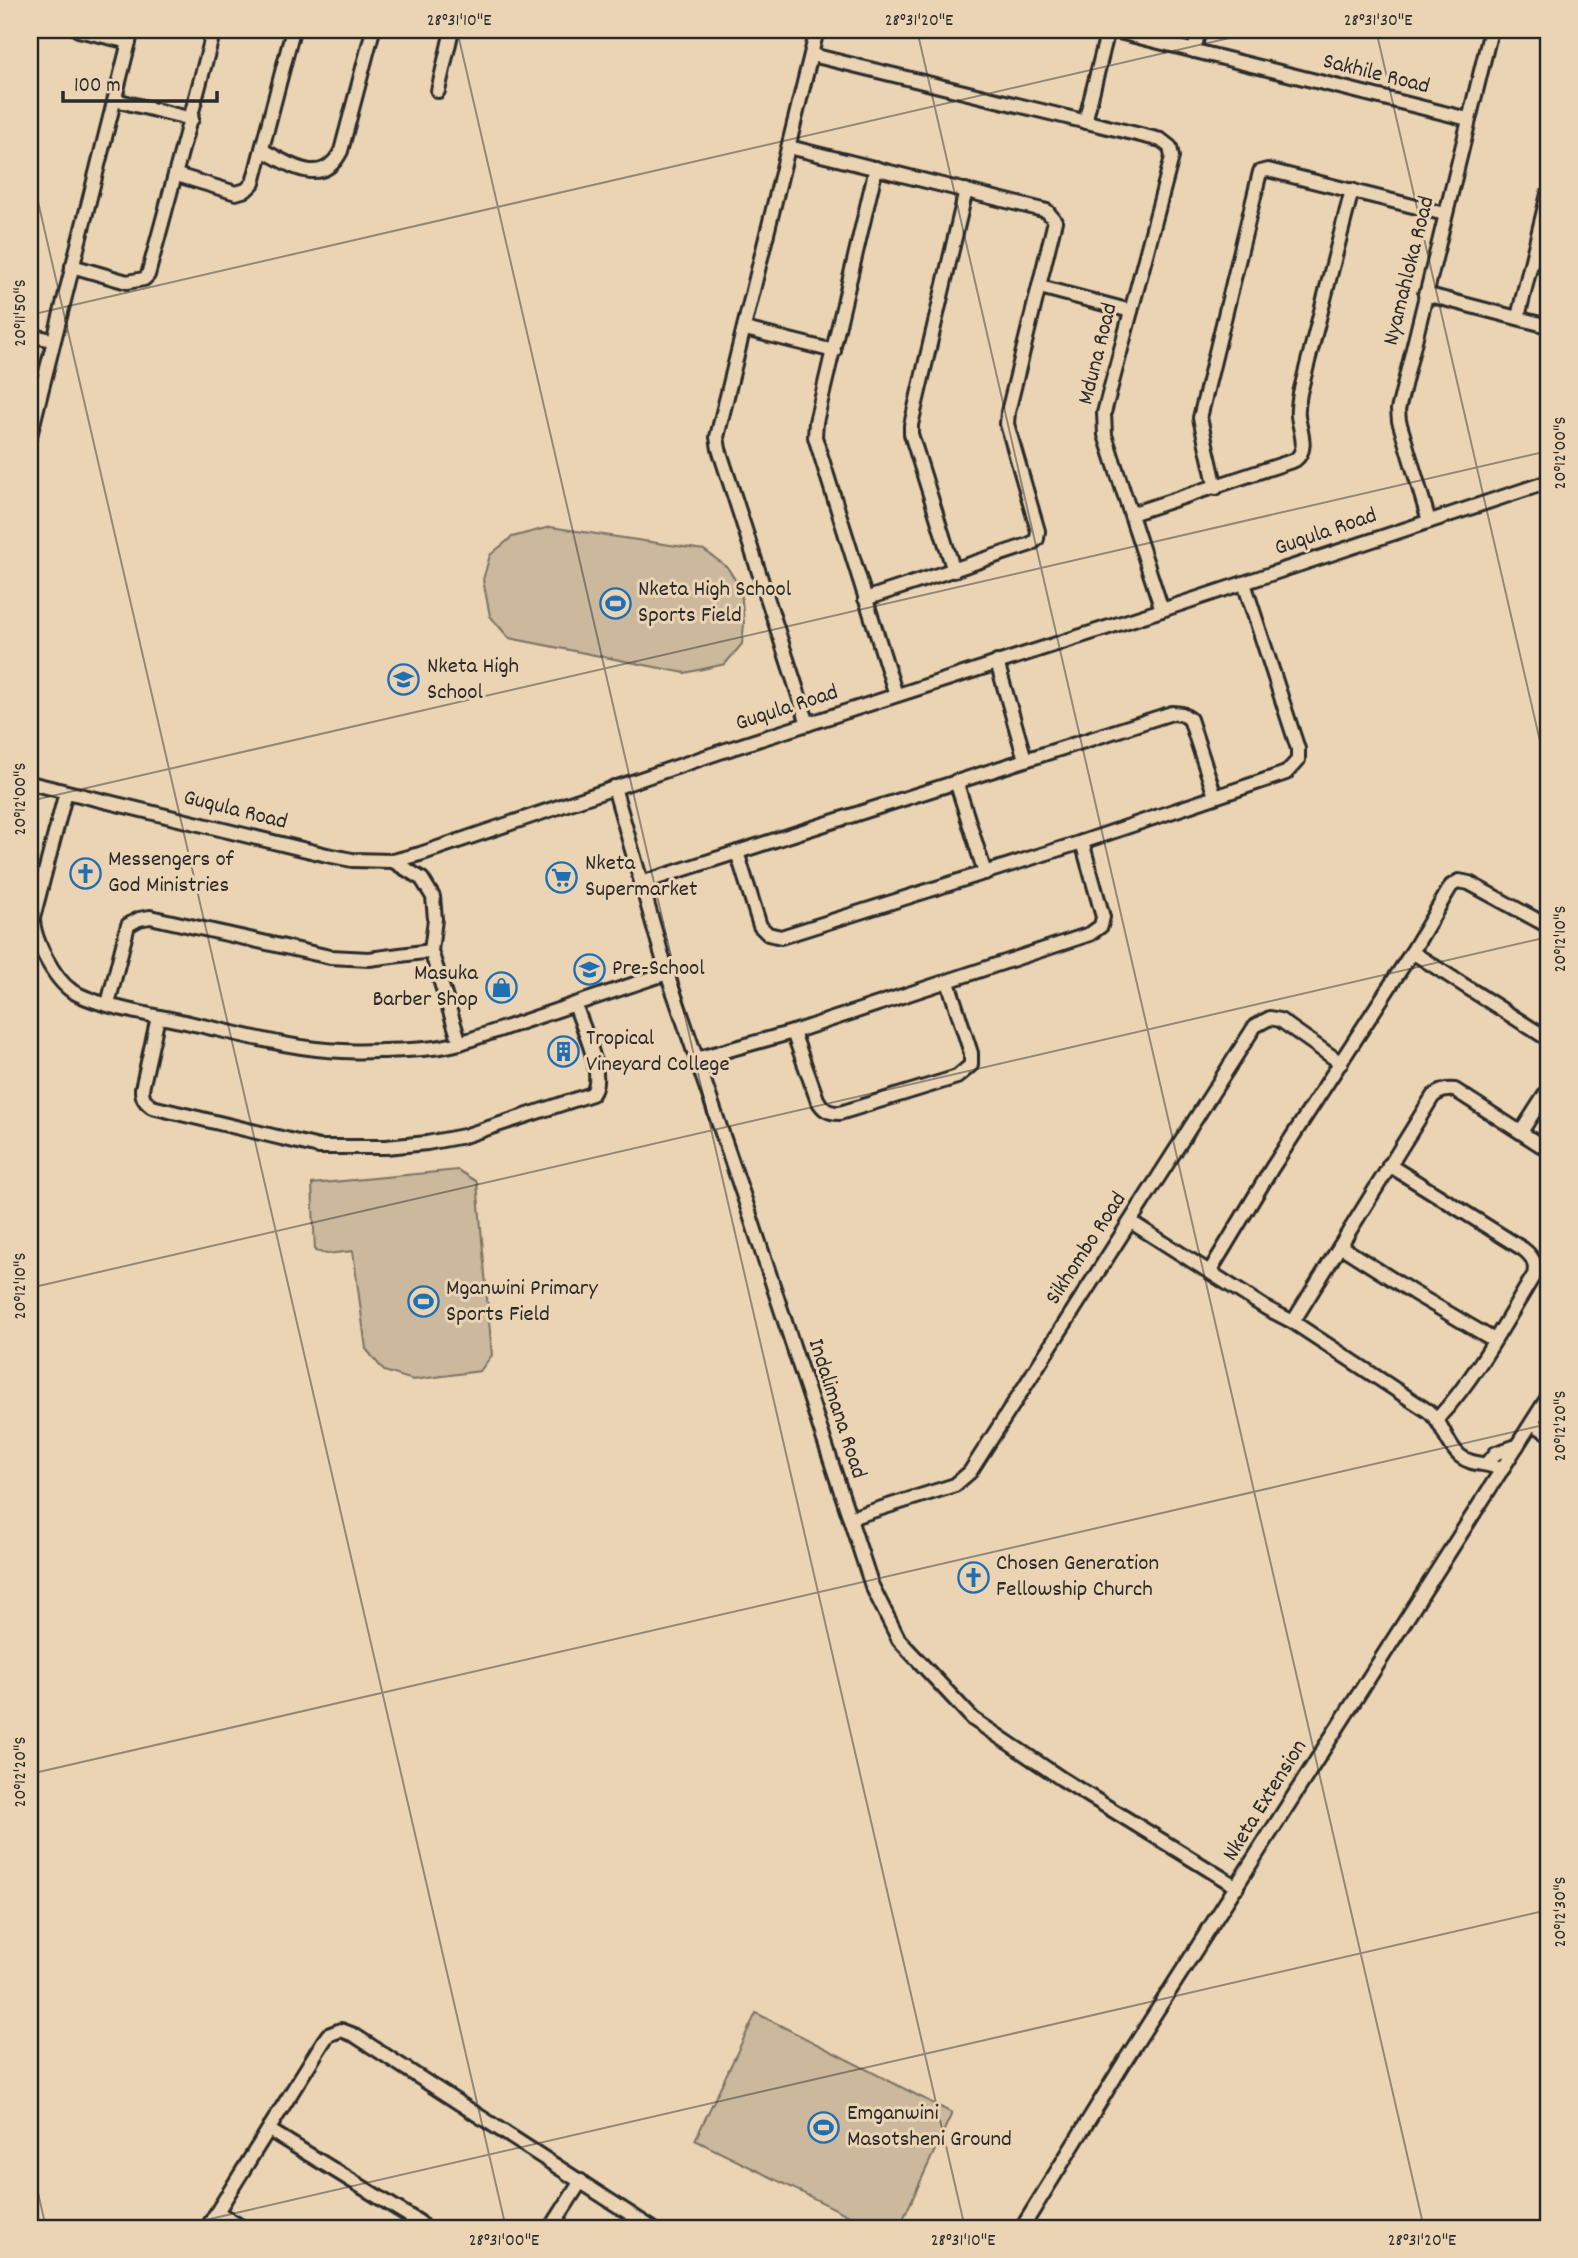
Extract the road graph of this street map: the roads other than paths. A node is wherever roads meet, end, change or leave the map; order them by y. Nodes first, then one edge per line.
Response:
1 (79, 30) edge
2 (214, 30) edge
3 (293, 30) edge
4 (373, 30) edge
5 (452, 30) edge
6 (817, 30) edge
7 (1110, 30) edge
8 (1199, 30) edge
9 (1491, 30) edge
10 (131, 36) edge
11 (1194, 51) junction
12 (812, 55) junction
13 (438, 90) dead end
14 (115, 100) junction
15 (191, 119) junction
16 (1468, 119) junction
17 (1085, 122) junction
18 (789, 147) junction
19 (262, 150) junction
20 (876, 168) junction
21 (177, 175) junction
22 (966, 190) junction
23 (1352, 190) junction
24 (1548, 194) edge
25 (1445, 214) junction
26 (72, 266) junction
27 (1040, 287) junction
28 (1425, 295) junction
29 (1131, 311) junction
30 (1518, 317) junction
31 (1548, 326) edge
32 (745, 329) junction
33 (30, 335) edge
34 (52, 340) junction
35 (834, 351) junction
36 (30, 432) edge
37 (1548, 482) edge
38 (1216, 488) junction
39 (1131, 514) junction
40 (1429, 521) junction
41 (954, 571) junction
42 (1244, 583) junction
43 (865, 598) junction
44 (1162, 610) junction
45 (997, 662) junction
46 (896, 695) junction
47 (808, 724) junction
48 (1026, 759) junction
49 (956, 781) junction
50 (30, 783) edge
51 (614, 788) junction
52 (66, 792) junction
53 (1216, 796) junction
54 (1082, 842) junction
55 (737, 852) junction
56 (393, 861) junction
57 (985, 873) junction
58 (641, 883) junction
59 (35, 886) edge
60 (1548, 926) edge
61 (431, 951) junction
62 (1412, 952) junction
63 (667, 973) junction
64 (948, 982) junction
65 (108, 1004) junction
66 (575, 1004) junction
67 (158, 1017) junction
68 (793, 1032) junction
69 (1548, 1039) edge
70 (460, 1043) junction
71 (696, 1059) junction
72 (1341, 1063) junction
73 (1548, 1090) edge
74 (1521, 1132) junction
75 (1548, 1150) edge
76 (1389, 1165) junction
77 (1131, 1222) junction
78 (1340, 1245) junction
79 (1210, 1270) junction
80 (1293, 1322) junction
81 (1494, 1340) junction
82 (1548, 1396) edge
83 (1438, 1418) junction
84 (1532, 1423) junction
85 (1548, 1433) edge
86 (1517, 1446) junction
87 (1488, 1463) junction
88 (1502, 1470) junction
89 (850, 1518) junction
90 (1237, 1887) junction
91 (269, 2130) junction
92 (581, 2181) junction
93 (217, 2212) junction
94 (207, 2228) edge
95 (243, 2228) edge
96 (425, 2228) edge
97 (551, 2228) edge
98 (652, 2228) edge
99 (1022, 2228) edge

1 - 10 street
2 - 15 street
3 - 19 street
4 - 19 street
5 - 13 street
6 - 12 street
7 - 11 street, Sakhile Road
7 - 17 street
8 - 11 street
9 - 16 street, Nyamahloka Road
10 - 14 street
11 - 16 street, Sakhile Road
12 - 17 street
12 - 18 street
14 - 15 street
14 - 26 street
15 - 21 street
16 - 25 street, Nyamahloka Road
17 - 29 street, Mduna Road
18 - 20 street
18 - 32 street
19 - 21 street
20 - 22 street
20 - 35 street
21 - 26 street
22 - 27 street
22 - 41 street
23 - 25 street
23 - 38 street
23 - 38 street
24 - 30 street
25 - 28 street, Nyamahloka Road
26 - 34 street
27 - 29 street
27 - 41 street
28 - 30 street
28 - 40 street, Nyamahloka Road
29 - 39 street, Mduna Road
30 - 31 street
32 - 35 street
32 - 47 street
33 - 34 street
34 - 36 street
35 - 43 street
37 - 40 street, Guqula Road
38 - 39 street
39 - 44 street, Mduna Road
40 - 42 street, Guqula Road
41 - 43 street
42 - 44 street, Guqula Road
42 - 53 street
43 - 46 street
44 - 45 street, Guqula Road
45 - 46 street, Guqula Road
45 - 48 street
46 - 47 street, Guqula Road
47 - 51 street, Guqula Road
48 - 49 street
48 - 53 street
49 - 55 street
49 - 57 street
50 - 52 street, Guqula Road
51 - 56 street, Guqula Road
51 - 58 street, Indalimana Road
52 - 56 street, Guqula Road
52 - 59 street
53 - 54 street
54 - 57 street
54 - 64 street
55 - 57 street
55 - 58 street
56 - 61 street
58 - 63 street, Indalimana Road
59 - 65 street
60 - 62 street
61 - 65 street
61 - 70 street
62 - 69 street
62 - 72 street
63 - 66 street
63 - 71 street, Indalimana Road
64 - 68 street
64 - 68 street
65 - 67 street
66 - 67 street
66 - 70 street
67 - 70 street
68 - 71 street
71 - 89 street, Indalimana Road
72 - 77 street, Sikhombo Road
72 - 79 street
73 - 74 street
74 - 75 street
74 - 76 street
76 - 78 street
76 - 81 street
77 - 79 street
77 - 89 street, Sikhombo Road
78 - 80 street
78 - 81 street
79 - 80 street
80 - 83 street
81 - 83 street
82 - 84 street, Nketa Extension
83 - 87 street
84 - 85 street
84 - 86 street, Nketa Extension
86 - 87 street
86 - 88 street, Nketa Extension
87 - 88 street
88 - 90 street, Nketa Extension
89 - 90 street, Indalimana Road
90 - 99 street, Nketa Extension
91 - 92 street
91 - 93 street
91 - 96 street
92 - 97 street
92 - 98 street
93 - 94 street
93 - 95 street

